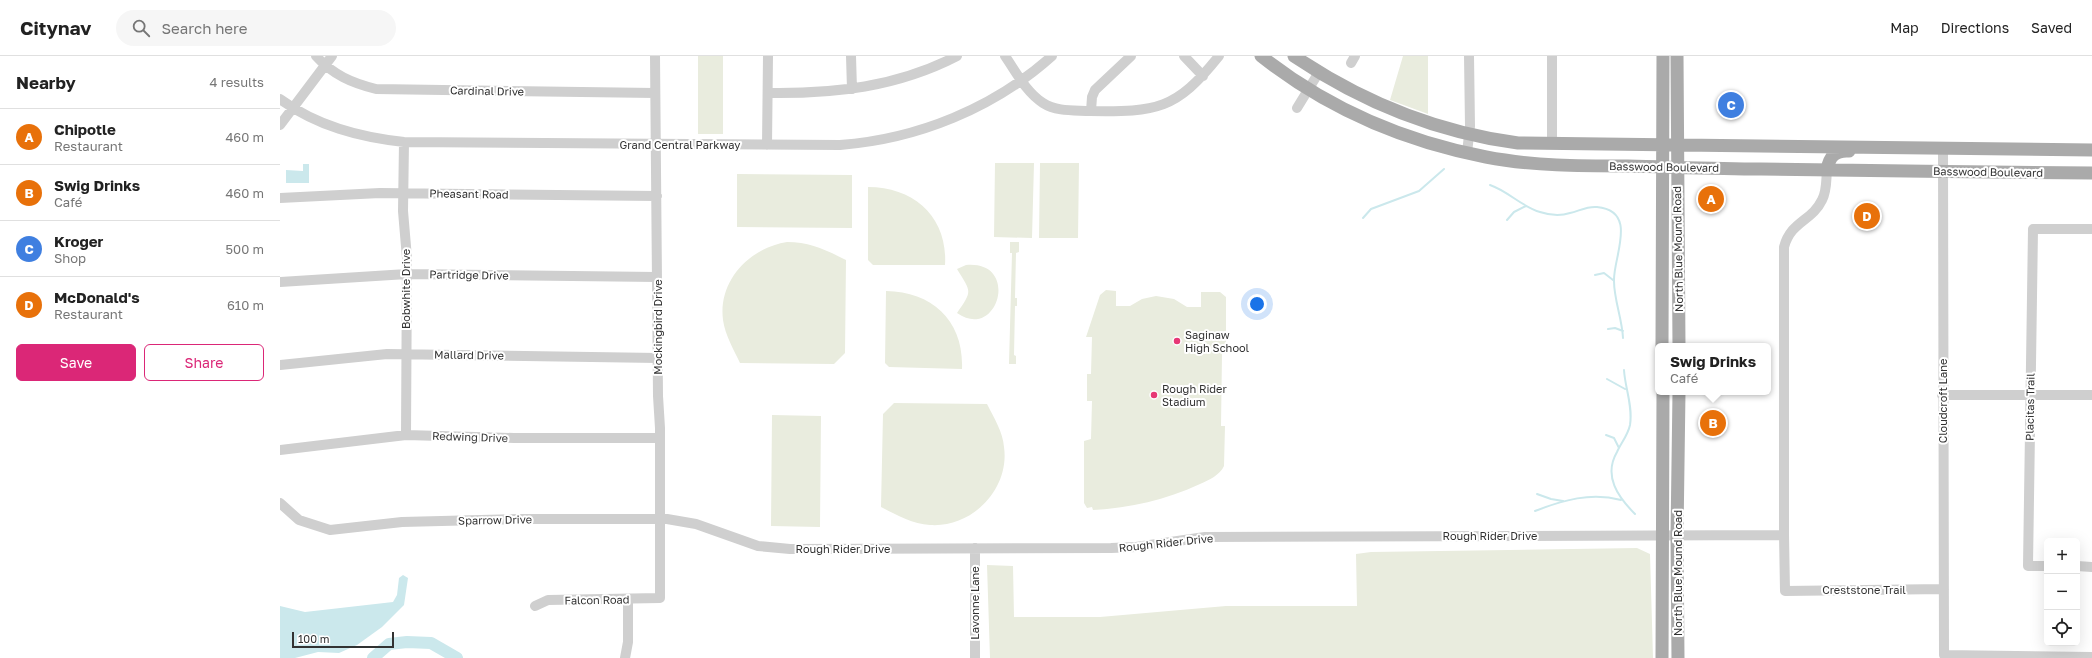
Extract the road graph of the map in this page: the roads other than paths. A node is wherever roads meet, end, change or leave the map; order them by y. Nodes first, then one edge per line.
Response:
1 (316, 56) edge
2 (332, 56) edge
3 (655, 56) edge
4 (768, 56) edge
5 (851, 56) edge
6 (956, 56) edge
7 (1005, 56) edge
8 (1052, 56) edge
9 (1131, 56) edge
10 (1184, 56) edge
11 (1219, 56) edge
12 (1261, 56) edge
13 (1294, 56) edge
14 (1469, 56) edge
15 (1552, 56) edge
16 (1663, 56) edge
17 (1677, 56) edge
18 (324, 66) junction
19 (1319, 72) junction
20 (1203, 76) junction
21 (1022, 80) junction
22 (852, 89) junction
23 (1308, 89) junction
24 (655, 93) junction
25 (768, 93) junction
26 (280, 99) edge
27 (292, 108) junction
28 (1297, 108) dead end
29 (1091, 111) junction
30 (280, 125) edge
31 (1469, 134) junction
32 (404, 142) junction
33 (1552, 144) junction
34 (656, 145) junction
35 (1663, 145) junction
36 (1677, 145) junction
37 (767, 146) junction
38 (1862, 146) junction
39 (1943, 148) junction
40 (2092, 150) edge
41 (1467, 153) junction
42 (1663, 167) junction
43 (1678, 167) junction
44 (1827, 170) junction
45 (1943, 171) junction
46 (2092, 173) edge
47 (403, 193) junction
48 (657, 196) junction
49 (280, 198) edge
50 (2092, 229) edge
51 (407, 274) junction
52 (657, 277) junction
53 (280, 282) edge
54 (1662, 343) edge
55 (1679, 343) edge
56 (406, 354) junction
57 (658, 358) junction
58 (280, 365) edge
59 (1663, 395) edge
60 (1671, 395) edge
61 (1679, 395) edge
62 (1942, 395) junction
63 (2030, 395) junction
64 (2092, 395) edge
65 (406, 435) junction
66 (1678, 437) junction
67 (660, 438) junction
68 (280, 450) edge
69 (280, 503) edge
70 (660, 518) junction
71 (1662, 535) junction
72 (1677, 535) junction
73 (1784, 535) junction
74 (975, 548) junction
75 (2044, 566) edge
76 (2080, 566) edge
77 (2092, 566) edge
78 (1944, 589) junction
79 (660, 598) joint
80 (628, 599) junction
81 (535, 606) dead end
82 (625, 658) edge
83 (975, 658) edge
84 (1662, 658) edge
85 (1678, 658) edge
86 (2092, 658) edge

1 - 18 street
2 - 18 street
3 - 24 street, Mockingbird Drive
4 - 25 street
5 - 22 street
6 - 22 street
7 - 21 street
8 - 21 street, Grand Central Parkway
9 - 29 street
10 - 20 street
11 - 20 street
12 - 23 main road, Basswood Boulevard
13 - 19 main road, Basswood Boulevard
14 - 31 street
15 - 33 street
16 - 35 main road, North Blue Mound Road
17 - 36 main road, North Blue Mound Road
18 - 24 street, Cardinal Drive
18 - 27 street
19 - 23 street
19 - 31 main road, Basswood Boulevard
20 - 29 street
21 - 29 street
21 - 37 street, Grand Central Parkway
22 - 25 street
23 - 28 street
23 - 41 main road, Basswood Boulevard
24 - 34 street, Mockingbird Drive
25 - 37 street
26 - 27 street, Grand Central Parkway
27 - 30 street
27 - 32 street, Grand Central Parkway
31 - 33 main road, Basswood Boulevard
31 - 41 street
32 - 34 street, Grand Central Parkway
32 - 47 street, Bobwhite Drive
33 - 35 main road, Basswood Boulevard
34 - 37 street, Grand Central Parkway
34 - 48 street, Mockingbird Drive
35 - 36 main road, Basswood Boulevard
35 - 42 main road, North Blue Mound Road
36 - 38 main road, Basswood Boulevard
36 - 43 main road, North Blue Mound Road
38 - 39 main road, Basswood Boulevard
38 - 44 main road
39 - 40 main road, Basswood Boulevard
39 - 45 street, Cloudcroft Lane
41 - 42 main road, Basswood Boulevard
42 - 43 main road, Basswood Boulevard
42 - 54 main road, North Blue Mound Road
43 - 44 main road, Basswood Boulevard
43 - 55 main road, North Blue Mound Road
44 - 45 main road, Basswood Boulevard
44 - 73 street
45 - 46 main road, Basswood Boulevard
45 - 62 street, Cloudcroft Lane
47 - 48 street, Pheasant Road
47 - 49 street, Pheasant Road
47 - 51 street, Bobwhite Drive
48 - 52 street, Mockingbird Drive
50 - 63 street, Placitas Trail
51 - 52 street, Partridge Drive
51 - 53 street, Partridge Drive
51 - 56 street, Bobwhite Drive
52 - 57 street, Mockingbird Drive
56 - 57 street, Mallard Drive
56 - 58 street, Mallard Drive
56 - 65 street, Bobwhite Drive
57 - 67 street, Mockingbird Drive
59 - 71 main road, North Blue Mound Road
60 - 66 main road
61 - 66 main road, North Blue Mound Road
62 - 63 street
62 - 78 street, Cloudcroft Lane
63 - 64 street
63 - 75 street, Placitas Trail
65 - 67 street, Redwing Drive
65 - 68 street, Redwing Drive
66 - 72 main road, North Blue Mound Road
67 - 70 street, Mockingbird Drive
69 - 70 street, Sparrow Drive
70 - 74 street, Rough Rider Drive
70 - 79 street, Mockingbird Drive
71 - 72 street, Rough Rider Drive
71 - 74 street, Rough Rider Drive
71 - 84 main road, North Blue Mound Road
72 - 73 street, Rough Rider Drive
72 - 85 main road, North Blue Mound Road
73 - 78 street, Creststone Trail
74 - 83 street, Lavonne Lane
76 - 77 street
78 - 86 street, Cloudcroft Lane
79 - 80 street, Falcon Road
80 - 81 street, Falcon Road
80 - 82 street

